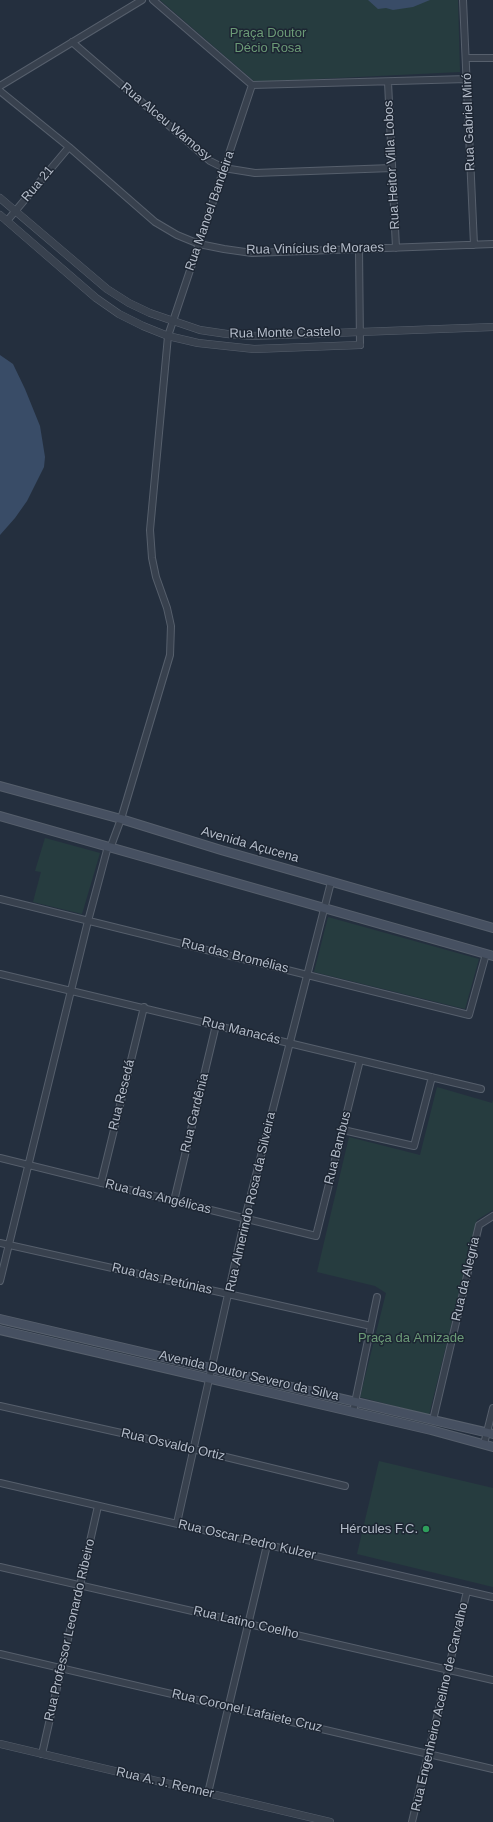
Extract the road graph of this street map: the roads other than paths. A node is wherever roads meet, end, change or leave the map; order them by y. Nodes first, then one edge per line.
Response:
1 (142, 0) edge
2 (153, 0) edge
3 (464, 0) edge
4 (72, 42) junction
5 (466, 58) junction
6 (493, 58) edge
7 (467, 79) junction
8 (388, 82) junction
9 (0, 86) edge
10 (252, 86) junction
11 (0, 90) edge
12 (69, 147) junction
13 (224, 168) junction
14 (392, 168) junction
15 (0, 198) edge
16 (15, 211) junction
17 (0, 215) edge
18 (7, 221) junction
19 (199, 244) junction
20 (493, 244) edge
21 (474, 245) junction
22 (396, 248) junction
23 (359, 249) junction
24 (172, 322) junction
25 (493, 327) edge
26 (360, 332) junction
27 (168, 336) junction
28 (360, 345) joint
29 (0, 786) edge
30 (0, 816) edge
31 (121, 819) junction
32 (111, 846) junction
33 (331, 882) junction
34 (0, 899) edge
35 (324, 908) junction
36 (88, 921) junction
37 (493, 928) edge
38 (490, 955) edge
39 (0, 974) edge
40 (307, 974) junction
41 (71, 991) junction
42 (144, 1008) junction
43 (216, 1025) junction
44 (289, 1043) junction
45 (360, 1060) junction
46 (432, 1077) junction
47 (481, 1089) dead end
48 (343, 1130) junction
49 (0, 1158) edge
50 (28, 1166) junction
51 (101, 1183) junction
52 (174, 1201) junction
53 (493, 1216) edge
54 (246, 1218) junction
55 (316, 1236) joint
56 (0, 1243) edge
57 (9, 1245) junction
58 (0, 1281) edge
59 (228, 1294) junction
60 (377, 1297) dead end
61 (0, 1319) edge
62 (371, 1326) junction
63 (0, 1330) edge
64 (212, 1368) junction
65 (210, 1379) junction
66 (356, 1401) junction
67 (0, 1406) edge
68 (493, 1408) edge
69 (353, 1412) junction
70 (433, 1420) junction
71 (490, 1433) edge
72 (484, 1444) junction
73 (493, 1446) edge
74 (193, 1449) junction
75 (0, 1483) edge
76 (345, 1486) dead end
77 (98, 1506) junction
78 (176, 1524) junction
79 (267, 1545) junction
80 (0, 1567) edge
81 (80, 1585) junction
82 (467, 1591) junction
83 (493, 1597) edge
84 (248, 1624) junction
85 (0, 1654) edge
86 (61, 1668) junction
87 (449, 1670) junction
88 (493, 1680) edge
89 (228, 1707) junction
90 (0, 1744) edge
91 (42, 1754) junction
92 (428, 1754) junction
93 (493, 1769) edge
94 (208, 1793) junction
95 (330, 1822) edge
96 (412, 1822) edge

1 - 4 street
2 - 10 street
3 - 5 street, Rua Gabriel Miró
4 - 9 street
4 - 13 street, Rua Alceu Wamosy
5 - 6 street
5 - 7 street, Rua Gabriel Miró
7 - 8 street
7 - 21 street, Rua Gabriel Miró
8 - 10 street
8 - 14 street, Rua Heitor Villa Lobos
10 - 13 street, Rua Manoel Bandeira
11 - 12 street, Rua Vinícius de Moraes
12 - 16 street, Rua 21
12 - 19 street, Rua Vinícius de Moraes
13 - 14 street, Rua Alceu Wamosy
13 - 19 street, Rua Manoel Bandeira
14 - 22 street, Rua Heitor Villa Lobos
15 - 16 street, Rua Monte Castelo
16 - 18 street, Rua 21
16 - 24 street, Rua Monte Castelo
17 - 18 street, Rua Monte Castelo
18 - 27 street, Rua Monte Castelo
19 - 23 street, Rua Vinícius de Moraes
19 - 24 street, Rua Manoel Bandeira
20 - 21 street, Rua Vinícius de Moraes
21 - 22 street, Rua Vinícius de Moraes
22 - 23 street, Rua Vinícius de Moraes
23 - 26 street
24 - 26 street, Rua Monte Castelo
24 - 27 street, Rua Manoel Bandeira
25 - 26 street, Rua Monte Castelo
26 - 28 street
27 - 28 street, Rua Monte Castelo
27 - 31 street, Rua Manoel Bandeira
29 - 31 main road, Avenida Açucena
30 - 32 main road
31 - 32 street, Rua Manoel Bandeira
31 - 33 main road, Avenida Açucena
32 - 35 main road
32 - 36 street, Rua Manoel Bandeira
33 - 35 street, Rua Almerindo Rosa da Silveira
33 - 37 main road, Avenida Açucena
34 - 36 street, Rua das Bromélias
35 - 38 main road
35 - 40 street, Rua Almerindo Rosa da Silveira
36 - 40 street, Rua das Bromélias
36 - 41 street, Rua Manoel Bandeira
38 - 40 street, Rua das Bromélias
39 - 41 street, Rua Manacás
40 - 44 street, Rua Almerindo Rosa da Silveira
41 - 42 street, Rua Manacás
41 - 50 street, Rua Manoel Bandeira
42 - 43 street, Rua Manacás
42 - 51 street, Rua Resedá
43 - 44 street, Rua Manacás
43 - 52 street, Rua Gardênia
44 - 45 street, Rua Manacás
44 - 54 street, Rua Almerindo Rosa da Silveira
45 - 46 street, Rua Manacás
45 - 48 street, Rua Bambus
46 - 47 street, Rua Manacás
46 - 48 street
48 - 55 street, Rua Bambus
49 - 50 street, Rua das Angélicas
50 - 51 street, Rua das Angélicas
50 - 57 street, Rua Manoel Bandeira
51 - 52 street, Rua das Angélicas
52 - 54 street, Rua das Angélicas
53 - 70 street, Rua da Alegria
54 - 55 street, Rua das Angélicas
54 - 59 street, Rua Almerindo Rosa da Silveira
56 - 57 street, Rua das Petúnias
57 - 58 street, Rua Manoel Bandeira
57 - 59 street, Rua das Petúnias
59 - 62 street, Rua das Petúnias
59 - 64 street, Rua Almerindo Rosa da Silveira
60 - 62 street
61 - 64 main road, Avenida Doutor Severo da Silva
62 - 66 street
63 - 65 main road, Avenida Doutor Severo da Silva
64 - 65 street, Rua Almerindo Rosa da Silveira
64 - 66 main road, Avenida Doutor Severo da Silva
65 - 69 main road, Avenida Doutor Severo da Silva
65 - 74 street, Rua Almerindo Rosa da Silveira
66 - 69 street
66 - 70 main road, Avenida Doutor Severo da Silva
67 - 74 street, Rua Osvaldo Ortiz
68 - 71 street
69 - 72 main road, Avenida Doutor Severo da Silva
70 - 71 main road, Avenida Doutor Severo da Silva
71 - 72 street
72 - 73 main road, Avenida Doutor Severo da Silva
74 - 76 street, Rua Osvaldo Ortiz
74 - 78 street, Rua Almerindo Rosa da Silveira
75 - 77 street, Rua Oscar Pedro Kulzer
77 - 78 street, Rua Oscar Pedro Kulzer
77 - 81 street, Rua Professor Leonardo Ribeiro
78 - 79 street, Rua Oscar Pedro Kulzer
79 - 82 street, Rua Oscar Pedro Kulzer
79 - 84 street
80 - 81 street, Rua Latino Coelho
81 - 84 street, Rua Latino Coelho
81 - 86 street, Rua Professor Leonardo Ribeiro
82 - 83 street, Rua Oscar Pedro Kulzer
82 - 87 street, Rua Engenheiro Acelino de Carvalho
84 - 87 street, Rua Latino Coelho
84 - 89 street
85 - 86 street, Rua Coronel Lafaiete Cruz
86 - 89 street, Rua Coronel Lafaiete Cruz
86 - 91 street, Rua Professor Leonardo Ribeiro
87 - 88 street, Rua Latino Coelho
87 - 92 street, Rua Engenheiro Acelino de Carvalho
89 - 92 street, Rua Coronel Lafaiete Cruz
89 - 94 street
90 - 91 street, Rua A. J. Renner
91 - 94 street, Rua A. J. Renner
92 - 93 street, Rua Coronel Lafaiete Cruz
92 - 96 street, Rua Engenheiro Acelino de Carvalho
94 - 95 street, Rua A. J. Renner

